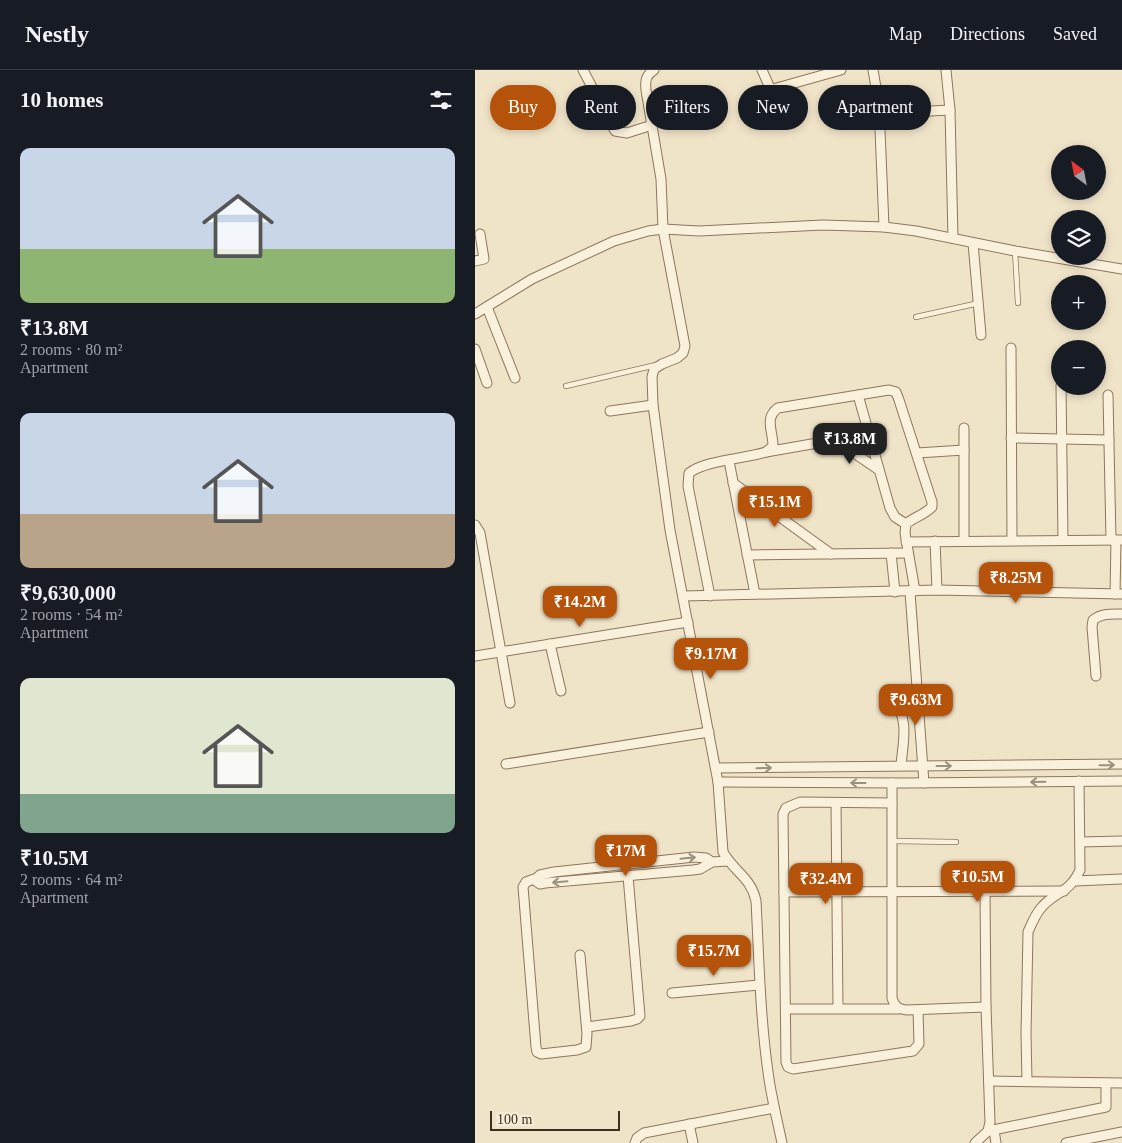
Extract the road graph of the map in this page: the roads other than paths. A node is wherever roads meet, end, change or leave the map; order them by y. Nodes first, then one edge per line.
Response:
1 (583, 70) edge
2 (655, 70) edge
3 (762, 70) edge
4 (841, 70) edge
5 (873, 70) edge
6 (946, 70) edge
7 (646, 86) edge
8 (950, 110) junction
9 (931, 111) edge
10 (646, 127) edge
11 (653, 130) edge
12 (884, 227) junction
13 (663, 229) junction
14 (480, 234) dead end
15 (953, 238) junction
16 (973, 242) junction
17 (1015, 251) junction
18 (475, 260) edge
19 (1122, 269) edge
20 (979, 303) junction
21 (1017, 303) dead end
22 (487, 307) junction
23 (475, 314) edge
24 (916, 317) dead end
25 (981, 335) dead end
26 (1011, 348) dead end
27 (475, 349) edge
28 (662, 364) junction
29 (515, 378) dead end
30 (487, 383) dead end
31 (566, 386) dead end
32 (858, 395) junction
33 (1061, 395) edge
34 (1109, 395) dead end
35 (653, 405) junction
36 (610, 411) dead end
37 (964, 428) dead end
38 (869, 434) junction
39 (1011, 438) junction
40 (1062, 439) junction
41 (835, 440) junction
42 (1109, 440) junction
43 (964, 450) junction
44 (766, 452) junction
45 (917, 453) junction
46 (729, 461) junction
47 (879, 470) junction
48 (733, 483) junction
49 (905, 524) junction
50 (475, 525) edge
51 (1012, 540) junction
52 (1063, 540) junction
53 (1116, 540) edge
54 (935, 541) junction
55 (964, 541) junction
56 (906, 542) junction
57 (891, 553) junction
58 (908, 553) junction
59 (831, 554) junction
60 (747, 556) junction
61 (937, 590) junction
62 (912, 591) junction
63 (895, 592) junction
64 (755, 594) junction
65 (1119, 594) edge
66 (684, 596) junction
67 (710, 596) junction
68 (1122, 614) edge
69 (688, 622) junction
70 (551, 644) junction
71 (502, 652) junction
72 (475, 656) edge
73 (1096, 676) dead end
74 (561, 691) dead end
75 (892, 700) dead end
76 (510, 703) dead end
77 (709, 732) junction
78 (506, 764) dead end
79 (1122, 764) edge
80 (901, 765) junction
81 (923, 766) junction
82 (716, 768) junction
83 (1079, 781) junction
84 (1122, 781) edge
85 (719, 782) junction
86 (892, 783) junction
87 (924, 783) junction
88 (836, 803) junction
89 (892, 803) junction
90 (892, 841) junction
91 (1122, 841) edge
92 (956, 842) dead end
93 (1079, 842) junction
94 (728, 861) junction
95 (712, 862) junction
96 (628, 876) junction
97 (537, 878) junction
98 (1122, 879) edge
99 (1075, 881) junction
100 (985, 891) junction
101 (1065, 891) junction
102 (784, 892) junction
103 (837, 892) junction
104 (892, 892) junction
105 (580, 955) dead end
106 (759, 985) junction
107 (672, 993) dead end
108 (986, 1007) junction
109 (839, 1008) junction
110 (786, 1009) junction
111 (898, 1009) junction
112 (918, 1010) junction
113 (587, 1027) junction
114 (989, 1081) junction
115 (1027, 1081) junction
116 (1106, 1083) junction
117 (1122, 1083) edge
118 (774, 1108) junction
119 (689, 1124) junction
120 (991, 1130) junction
121 (1122, 1132) edge
122 (635, 1143) edge
123 (693, 1143) edge
124 (782, 1143) edge
125 (975, 1143) edge
126 (996, 1143) edge
127 (1066, 1143) edge

1 - 10 street
2 - 7 street
3 - 4 street
5 - 12 street
6 - 8 street
8 - 9 street
8 - 15 street
11 - 13 street
12 - 13 street
12 - 15 street
13 - 22 street
13 - 28 street
14 - 18 street
15 - 16 street
16 - 17 street
16 - 20 street
17 - 19 street
17 - 21 lane
20 - 24 lane
20 - 25 street
22 - 23 street
22 - 29 street
26 - 39 street
27 - 30 street
28 - 31 lane
28 - 35 street
32 - 38 street
32 - 44 street
32 - 45 street
33 - 40 street
34 - 42 street
35 - 36 street
35 - 66 street
37 - 43 street
38 - 41 street
38 - 47 street
39 - 40 street
39 - 51 street
40 - 42 street
40 - 52 street
41 - 44 street
41 - 47 street
42 - 53 street
43 - 45 street
43 - 55 street
44 - 46 street
45 - 49 street
46 - 48 street
46 - 67 street
47 - 49 street
48 - 59 street
48 - 60 street
49 - 56 street
50 - 71 street
51 - 52 street
51 - 55 street
52 - 53 street
53 - 65 street
54 - 55 street
54 - 56 street
54 - 61 street
56 - 58 street
57 - 58 street
57 - 59 street
57 - 63 street
58 - 62 street
59 - 60 street
60 - 64 street
61 - 62 street
61 - 65 street
62 - 63 street
62 - 81 street
63 - 64 street
64 - 67 street
66 - 67 street
66 - 69 street
68 - 73 street
69 - 70 street
69 - 77 street
70 - 71 street
70 - 74 street
71 - 72 street
71 - 76 street
75 - 80 street
77 - 78 street
77 - 82 street
81 -> 79 street
80 - 81 street
82 -> 80 street
81 - 87 street
82 - 85 street
83 - 84 street
83 -> 87 street
83 - 93 street
86 -> 85 street
85 - 94 street
86 - 87 street
86 - 89 street
88 - 89 street
88 - 102 street
88 - 103 street
89 - 90 street
90 - 92 lane
90 - 104 street
91 - 93 street
93 - 99 street
94 - 95 street
94 - 106 street
95 - 96 street
97 -> 95 street
96 -> 97 street
96 - 113 street
97 - 113 street
98 - 99 street
99 - 101 street
100 - 101 street
100 - 104 street
100 - 108 street
101 - 115 street
102 - 103 street
102 - 110 street
103 - 104 street
103 - 109 street
104 - 111 street
105 - 113 street
106 - 107 street
106 - 118 street
108 - 112 street
108 - 114 street
109 - 110 street
109 - 111 street
110 - 112 street
111 - 112 street
114 - 115 street
114 - 120 street
115 - 116 street
116 - 117 street
116 - 120 street
118 - 119 street
118 - 124 street
119 - 122 street
119 - 123 street
120 - 125 street
120 - 126 street
121 - 127 street

